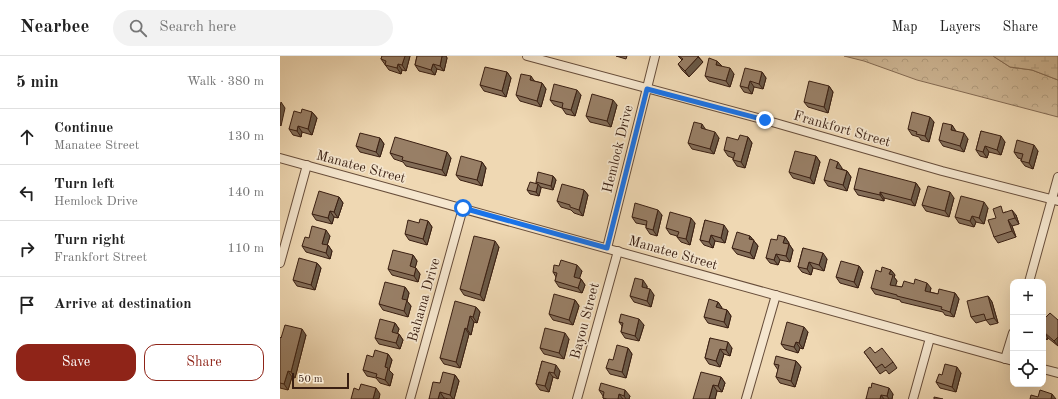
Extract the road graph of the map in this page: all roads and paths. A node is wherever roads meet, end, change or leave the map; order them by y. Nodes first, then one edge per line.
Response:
1 (527, 56) edge
2 (655, 56) edge
3 (647, 89) junction
4 (280, 158) edge
5 (307, 166) junction
6 (1058, 177) edge
7 (1055, 200) edge
8 (463, 208) junction
9 (607, 248) junction
10 (618, 251) junction
11 (280, 263) edge
12 (1030, 279) edge
13 (776, 295) junction
14 (930, 338) junction
15 (1009, 360) edge
16 (1046, 370) edge
17 (1058, 373) edge
18 (410, 399) edge
19 (577, 399) edge
20 (746, 399) edge
21 (913, 399) edge

1 - 3 street, Frankfort Street
2 - 3 street, Hemlock Drive
3 - 7 street, Frankfort Street
3 - 9 street, Hemlock Drive
4 - 5 street, Manatee Street
5 - 8 street, Manatee Street
5 - 11 street
6 - 7 street
7 - 12 street
8 - 9 street, Manatee Street
8 - 18 street, Bahama Drive
9 - 10 street, Manatee Street
10 - 13 street, Manatee Street
10 - 19 street, Bayou Street
13 - 14 street, Manatee Street
13 - 20 street
14 - 15 street, Manatee Street
14 - 21 street
16 - 17 street

